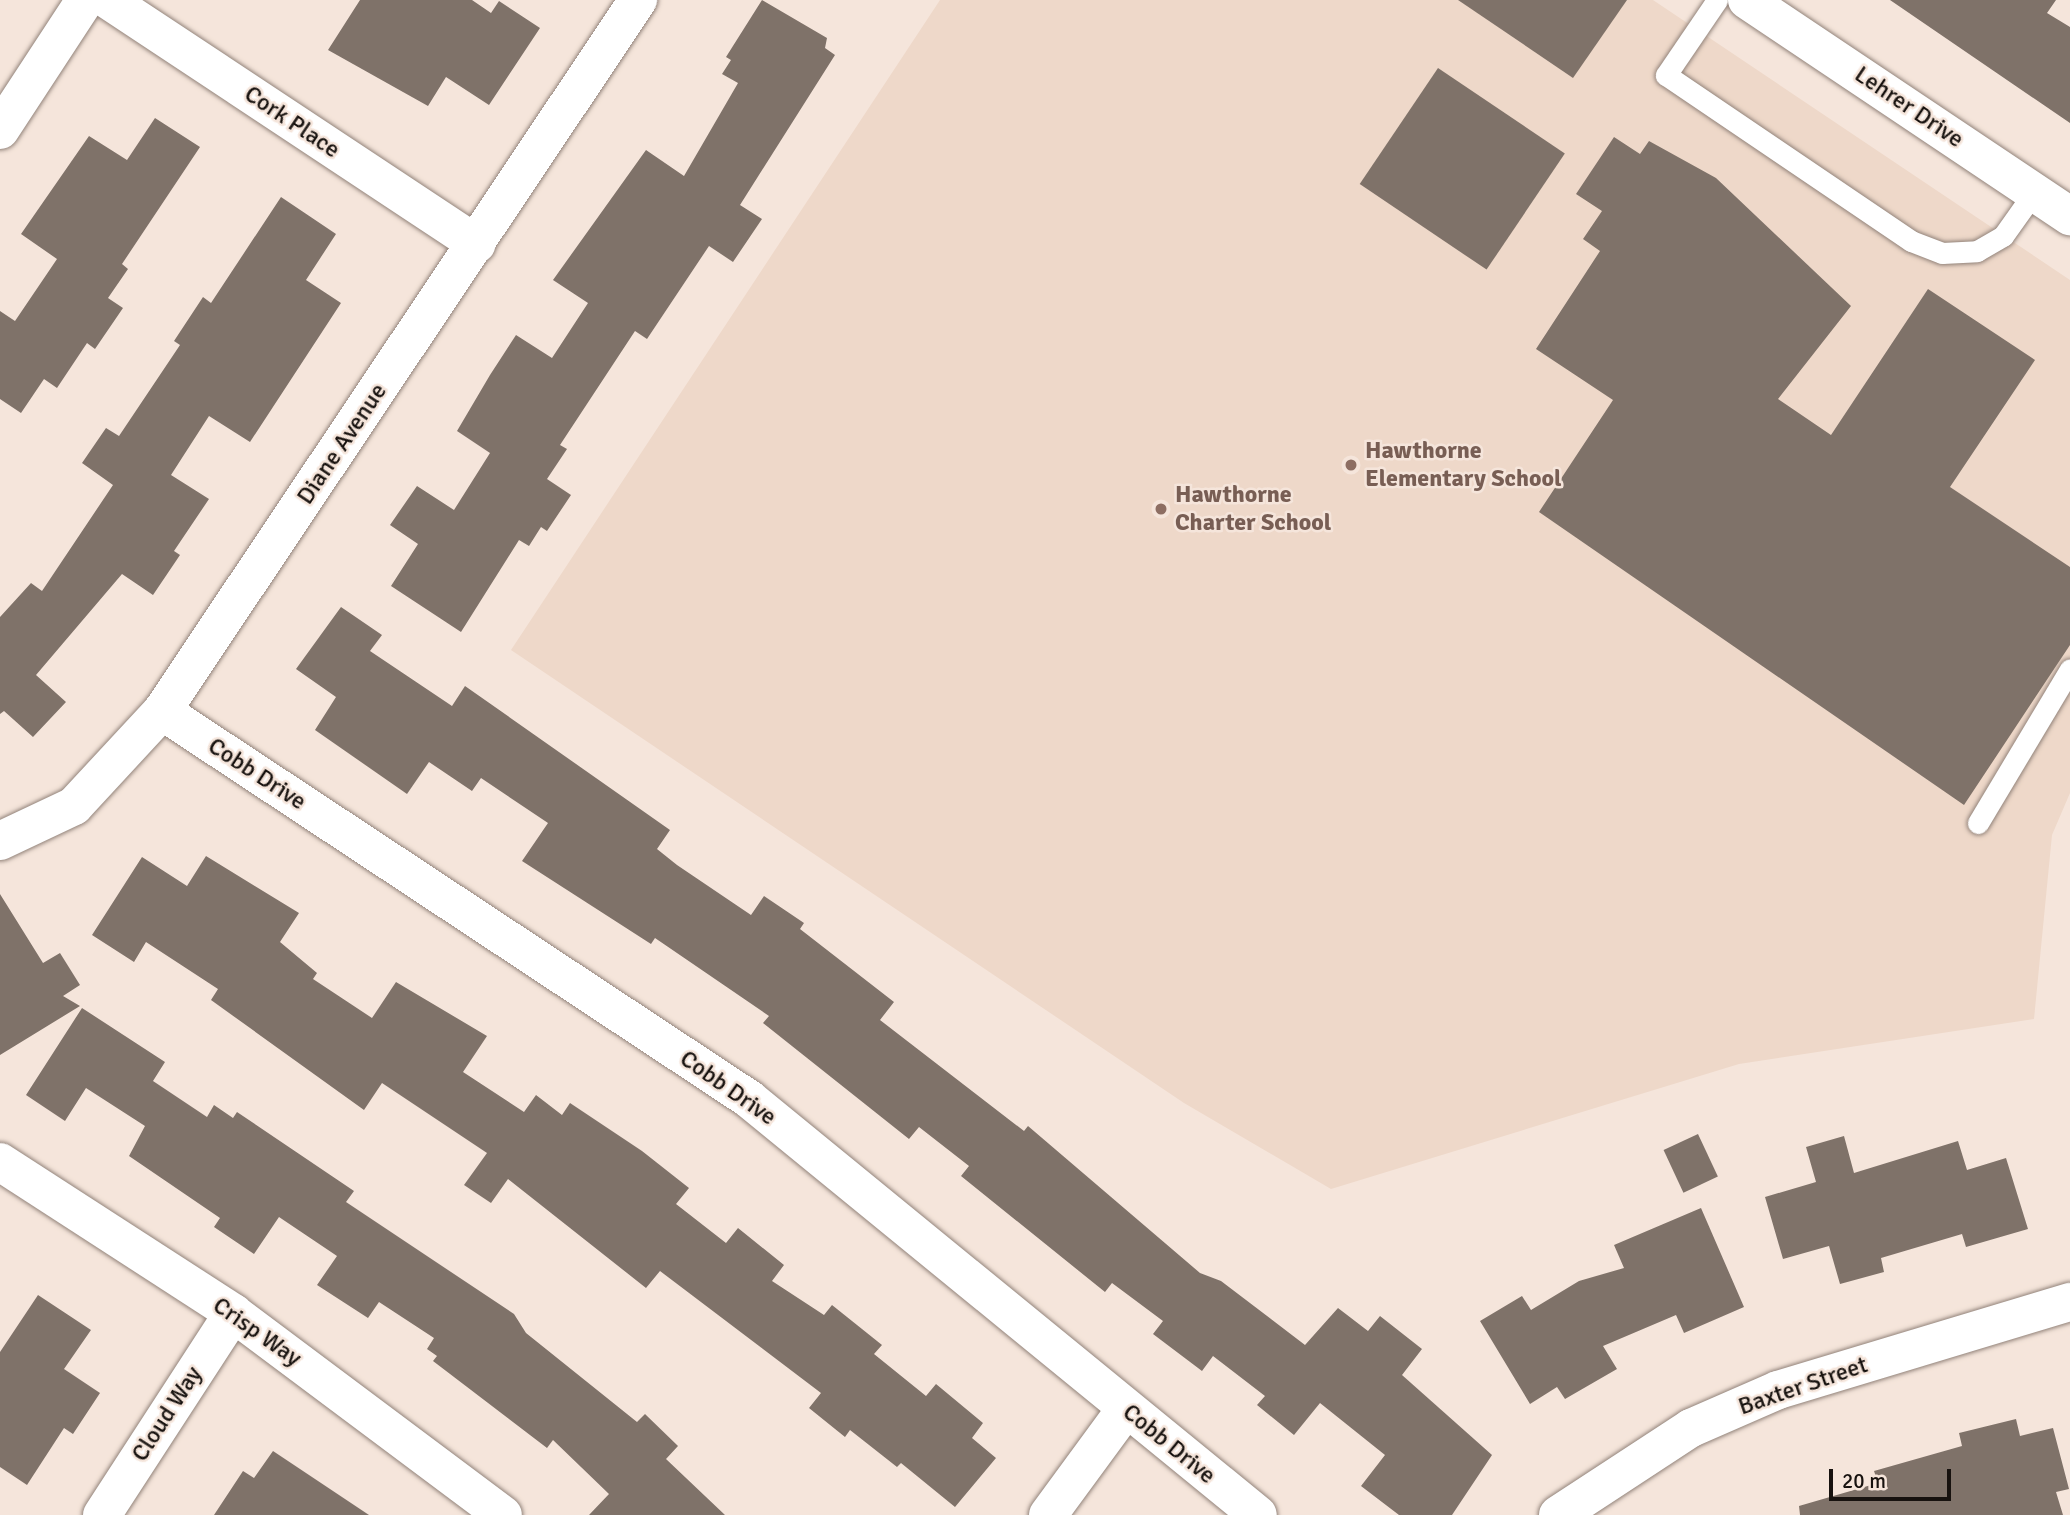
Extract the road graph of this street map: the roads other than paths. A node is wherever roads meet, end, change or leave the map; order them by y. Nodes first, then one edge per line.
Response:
1 (85, 0) edge
2 (108, 0) edge
3 (638, 0) edge
4 (1717, 0) edge
5 (1747, 0) edge
6 (0, 130) edge
7 (2035, 191) junction
8 (2070, 216) edge
9 (476, 244) junction
10 (2070, 669) edge
11 (162, 711) junction
12 (1978, 823) dead end
13 (0, 841) edge
14 (0, 1162) edge
15 (2070, 1302) edge
16 (233, 1313) junction
17 (1126, 1409) junction
18 (102, 1515) edge
19 (503, 1515) edge
20 (1048, 1515) edge
21 (1258, 1515) edge
22 (1558, 1515) edge

1 - 6 street
2 - 9 street, Cork Place
3 - 9 street, Diane Avenue
4 - 7 lane
5 - 7 street, Lehrer Drive
7 - 8 street, Lehrer Drive
9 - 11 street, Diane Avenue
10 - 12 lane
11 - 13 street, Diane Avenue
11 - 17 street, Cobb Drive
14 - 16 street, Crisp Way
15 - 22 street, Baxter Street
16 - 18 street, Cloud Way
16 - 19 street, Crisp Way
17 - 20 street
17 - 21 street, Cobb Drive

